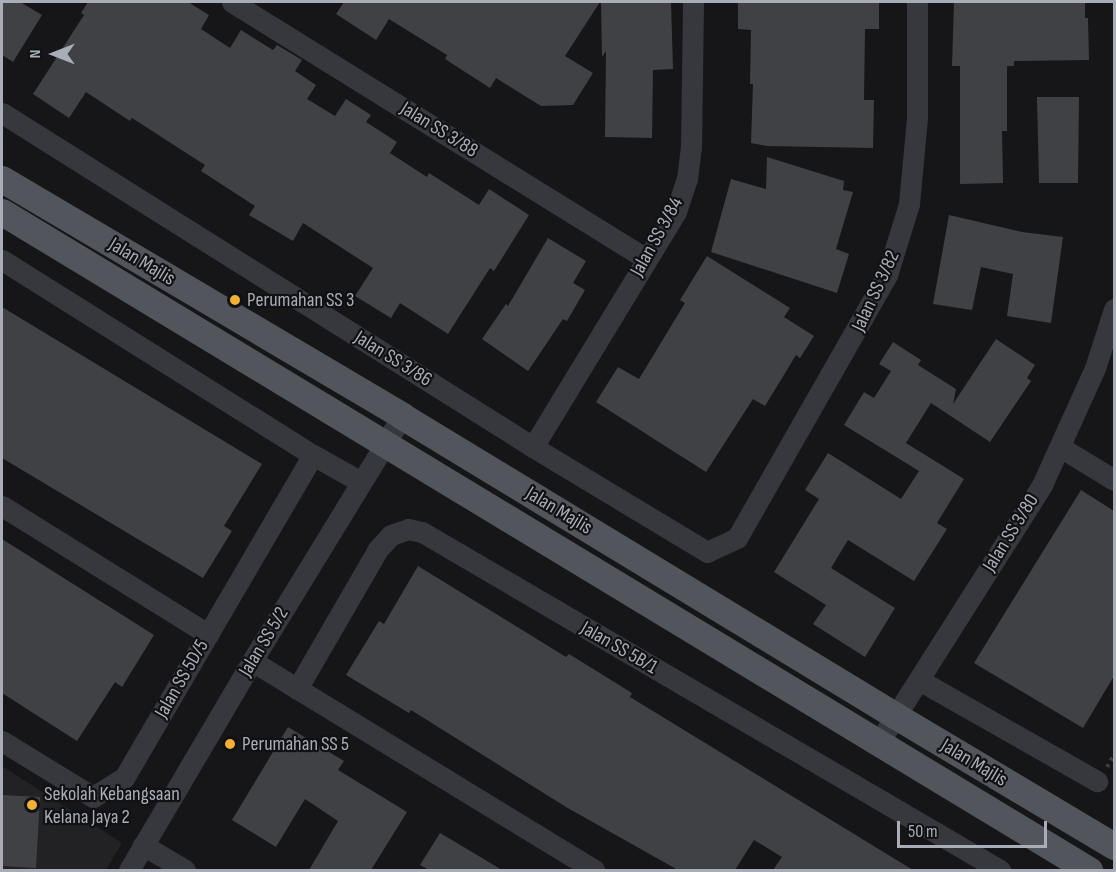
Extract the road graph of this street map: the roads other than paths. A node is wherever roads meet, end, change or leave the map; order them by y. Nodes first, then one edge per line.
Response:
1 (232, 2) edge
2 (693, 2) edge
3 (917, 2) edge
4 (2, 113) edge
5 (2, 179) edge
6 (2, 212) edge
7 (647, 259) junction
8 (2, 260) edge
9 (1114, 309) edge
10 (402, 416) junction
11 (384, 444) junction
12 (533, 447) junction
13 (1060, 447) junction
14 (313, 455) junction
15 (1114, 480) edge
16 (361, 482) junction
17 (2, 506) edge
18 (727, 544) joint
19 (208, 634) junction
20 (252, 661) junction
21 (919, 680) junction
22 (297, 688) junction
23 (896, 716) junction
24 (879, 742) junction
25 (7, 752) edge
26 (1097, 781) dead end
27 (144, 845) junction
28 (1114, 846) edge
29 (129, 870) edge
30 (185, 870) edge
31 (594, 870) edge
32 (1000, 870) edge
33 (1089, 870) edge

1 - 7 street, Jalan SS 3/88
2 - 7 street, Jalan SS 3/84
3 - 18 street, Jalan SS 3/82
4 - 12 street, Jalan SS 3/86
5 - 10 main road, Jalan Majlis
6 - 11 main road, Jalan Majlis
7 - 12 street, Jalan SS 3/84
8 - 14 street
9 - 13 street, Jalan SS 3/80
10 - 11 street, Jalan SS 5/2
10 - 23 main road, Jalan Majlis
11 - 16 street, Jalan SS 5/2
11 - 24 main road, Jalan Majlis
12 - 18 street, Jalan SS 3/86
13 - 15 street
13 - 21 street, Jalan SS 3/80
14 - 16 street
14 - 19 street, Jalan SS 5D/5
16 - 20 street, Jalan SS 5/2
17 - 19 street
19 - 25 street, Jalan SS 5D/5
20 - 22 street
20 - 27 street, Jalan SS 5/2
21 - 23 street, Jalan SS 3/80
21 - 26 street
22 - 31 street
22 - 32 street, Jalan SS 5B/1
23 - 24 street, Jalan SS 3/80
23 - 28 main road, Jalan Majlis
24 - 33 main road, Jalan Majlis
27 - 29 street, Jalan SS 5/2
27 - 30 street

